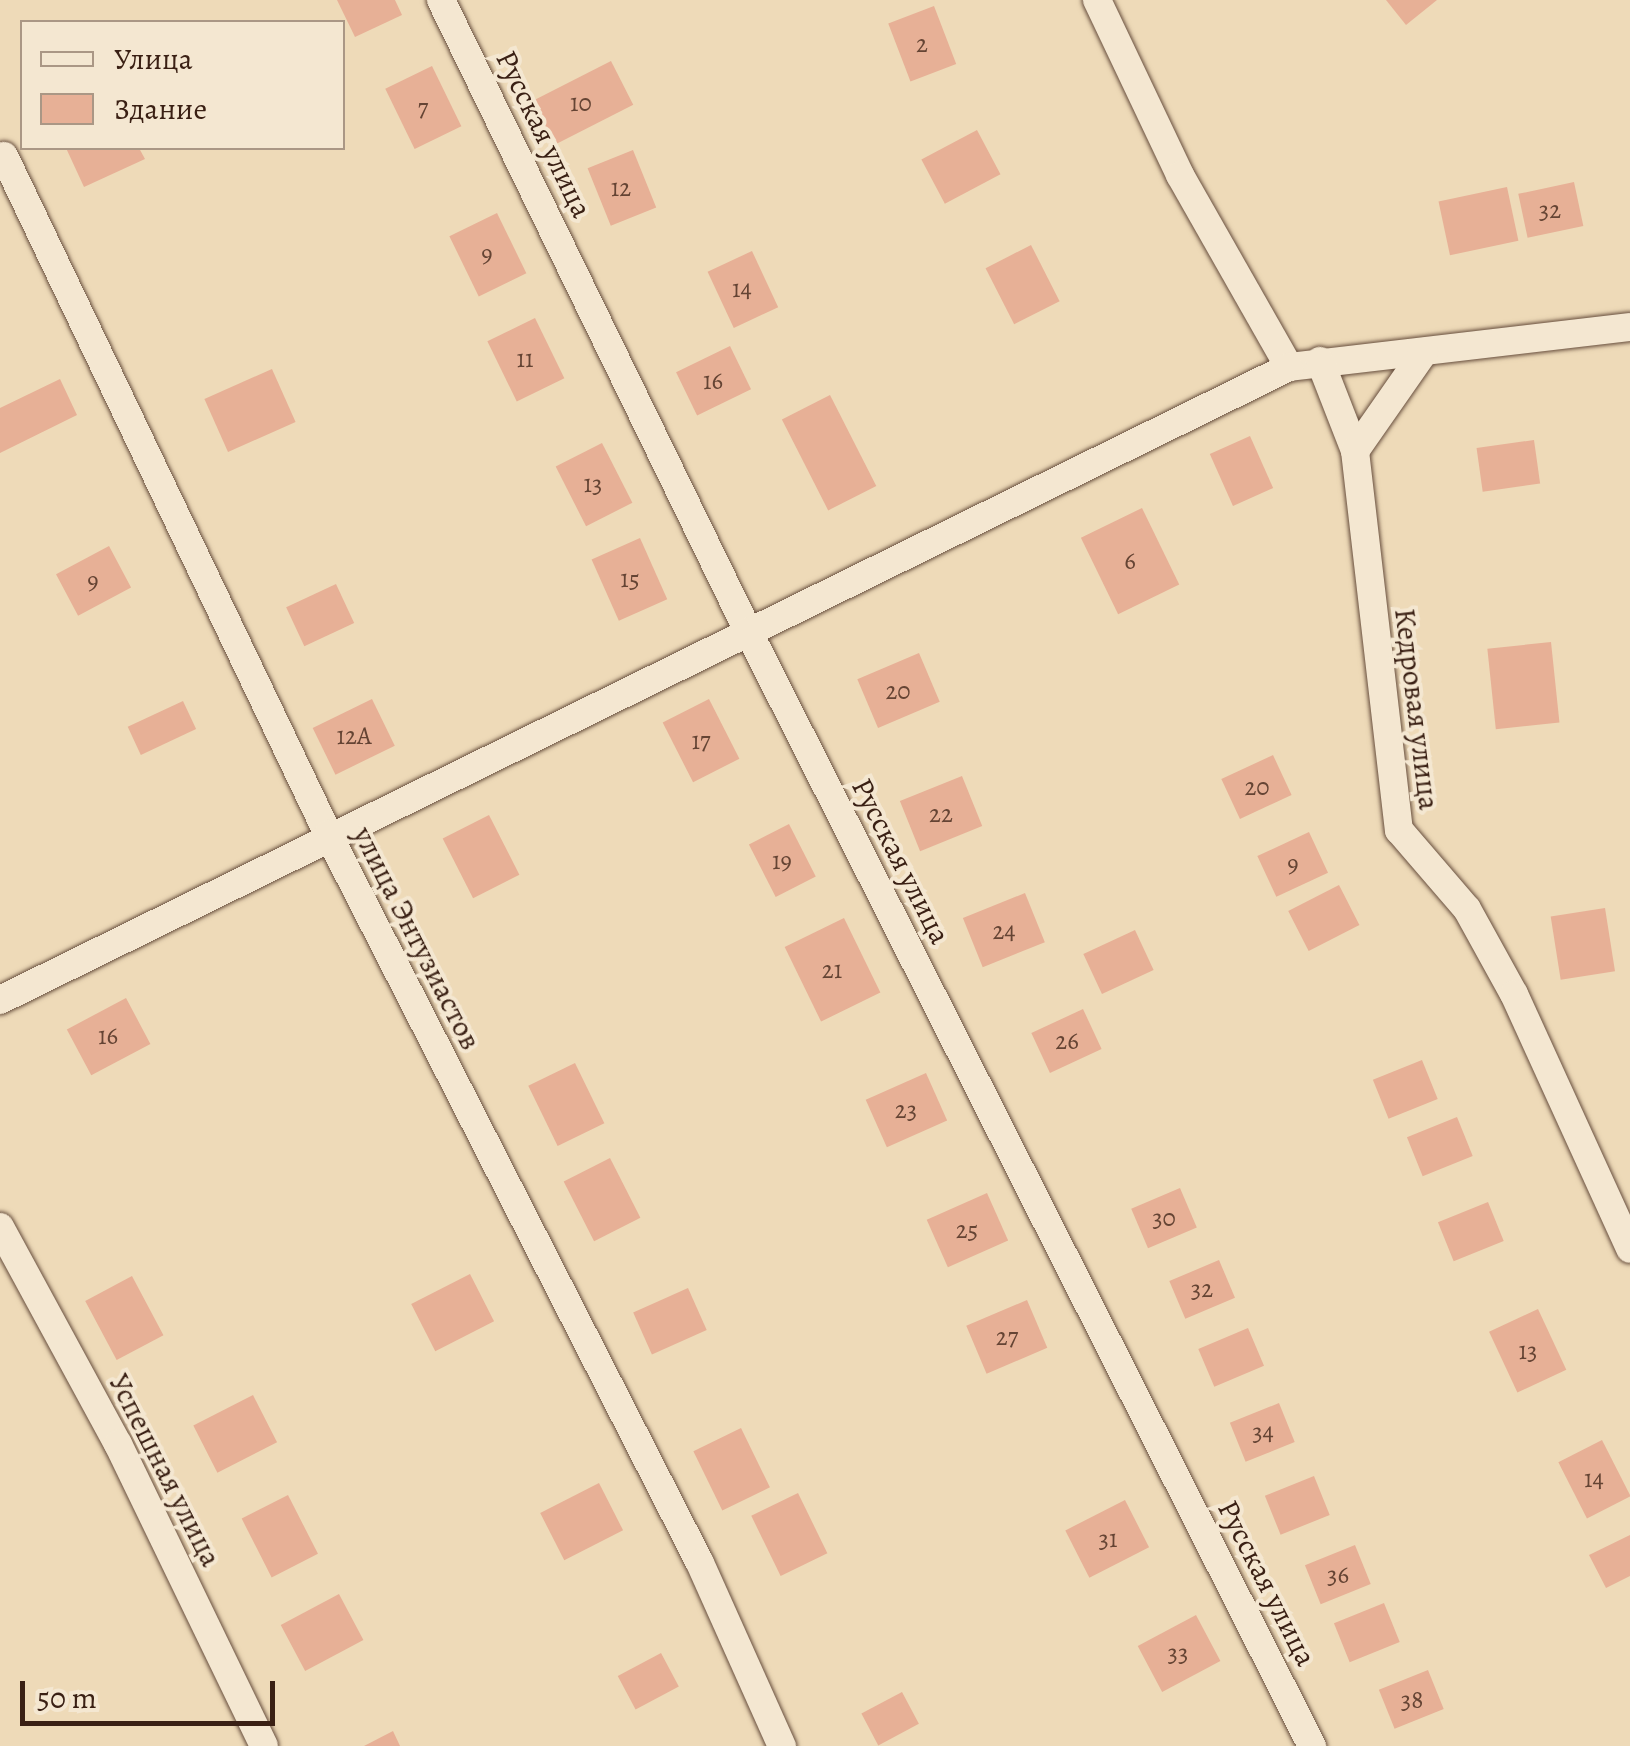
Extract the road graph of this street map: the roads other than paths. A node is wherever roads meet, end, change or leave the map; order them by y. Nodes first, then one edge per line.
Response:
1 (441, 0) edge
2 (1098, 0) edge
3 (4, 156) dead end
4 (1630, 327) edge
5 (1424, 352) junction
6 (1320, 361) junction
7 (1289, 367) junction
8 (1355, 451) junction
9 (748, 631) junction
10 (328, 834) junction
11 (0, 1000) edge
12 (0, 1228) edge
13 (1630, 1249) edge
14 (264, 1746) edge
15 (782, 1746) edge
16 (1312, 1746) edge

1 - 9 street, Русская улица
2 - 7 street
3 - 10 street, улица Энтузиастов
4 - 5 street
5 - 6 street
5 - 8 street
6 - 7 street
6 - 8 street, Кедровая улица
7 - 9 street
8 - 13 street, Кедровая улица
9 - 10 street
9 - 16 street, Русская улица
10 - 11 street
10 - 15 street, улица Энтузиастов
12 - 14 street, Успешная улица

